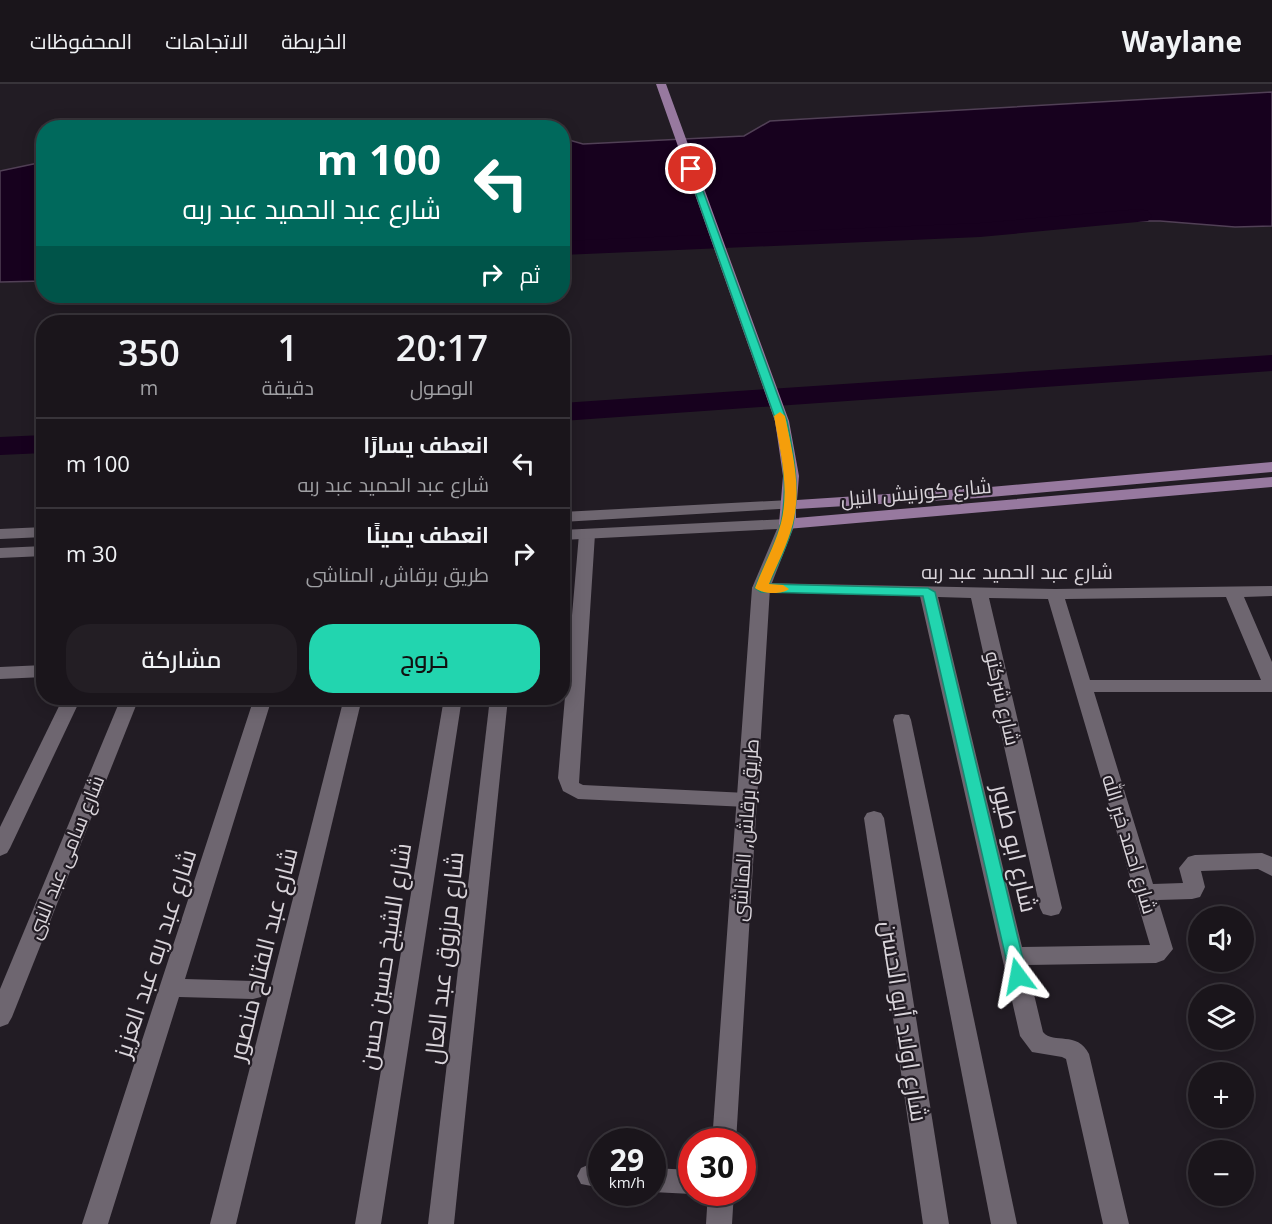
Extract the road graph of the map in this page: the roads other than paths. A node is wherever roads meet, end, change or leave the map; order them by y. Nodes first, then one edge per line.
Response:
1 (661, 84) edge
2 (1272, 467) edge
3 (1272, 482) edge
4 (788, 515) junction
5 (570, 517) edge
6 (36, 532) edge
7 (0, 534) edge
8 (587, 534) junction
9 (570, 535) edge
10 (36, 551) edge
11 (0, 553) edge
12 (761, 588) junction
13 (1233, 591) junction
14 (1272, 591) edge
15 (928, 592) junction
16 (979, 593) junction
17 (1055, 594) junction
18 (36, 671) edge
19 (0, 673) edge
20 (1272, 685) edge
21 (1083, 686) junction
22 (69, 705) edge
23 (127, 705) edge
24 (261, 705) edge
25 (351, 705) edge
26 (452, 705) edge
27 (498, 705) edge
28 (902, 720) dead end
29 (747, 800) junction
30 (874, 818) dead end
31 (0, 848) edge
32 (1272, 868) edge
33 (1145, 892) junction
34 (1051, 908) dead end
35 (1014, 956) junction
36 (171, 988) junction
37 (253, 990) dead end
38 (0, 1017) edge
39 (725, 1128) edge
40 (720, 1206) edge
41 (95, 1224) edge
42 (223, 1224) edge
43 (369, 1224) edge
44 (441, 1224) edge
45 (719, 1224) edge
46 (936, 1224) edge
47 (1004, 1224) edge
48 (1116, 1224) edge

1 - 4 main road
2 - 4 main road, شارع كورنيش النيل
3 - 4 main road, شارع كورنيش النيل
4 - 5 street, شارع كورنيش النيل
4 - 8 street, شارع كورنيش النيل
4 - 12 street, طريق برقاش, المناشى
6 - 7 street
8 - 9 street, شارع كورنيش النيل
8 - 29 street
10 - 11 street
12 - 15 street, شارع عبد الحميد عبد ربه
12 - 29 street, طريق برقاش, المناشى
13 - 14 street, شارع عبد الحميد عبد ربه
13 - 17 street, شارع عبد الحميد عبد ربه
13 - 20 street
15 - 16 street, شارع عبد الحميد عبد ربه
15 - 35 street, شارع ابو طيور
16 - 17 street, شارع عبد الحميد عبد ربه
16 - 34 street, شارع شركتو
17 - 21 street, شارع احمد خير الله
18 - 19 street
20 - 21 street
21 - 33 street, شارع احمد خير الله
22 - 31 street
23 - 38 street, شارع سامى عبد النبى
24 - 36 street, شارع عبد ربه عبد العزيز
25 - 42 street, شارع عبد الفتاح منصور
26 - 43 street, شارع الشيخ حسين حسن
27 - 44 street, شارع مرزوق عبد العال
28 - 47 street
29 - 39 street, طريق برقاش, المناشى
30 - 46 street, شارع اولاد أبو الحسن
32 - 33 street
33 - 35 street, شارع احمد خير الله
35 - 48 street, شارع ابو طيور
36 - 37 street
36 - 41 street, شارع عبد ربه عبد العزيز
40 - 45 street

